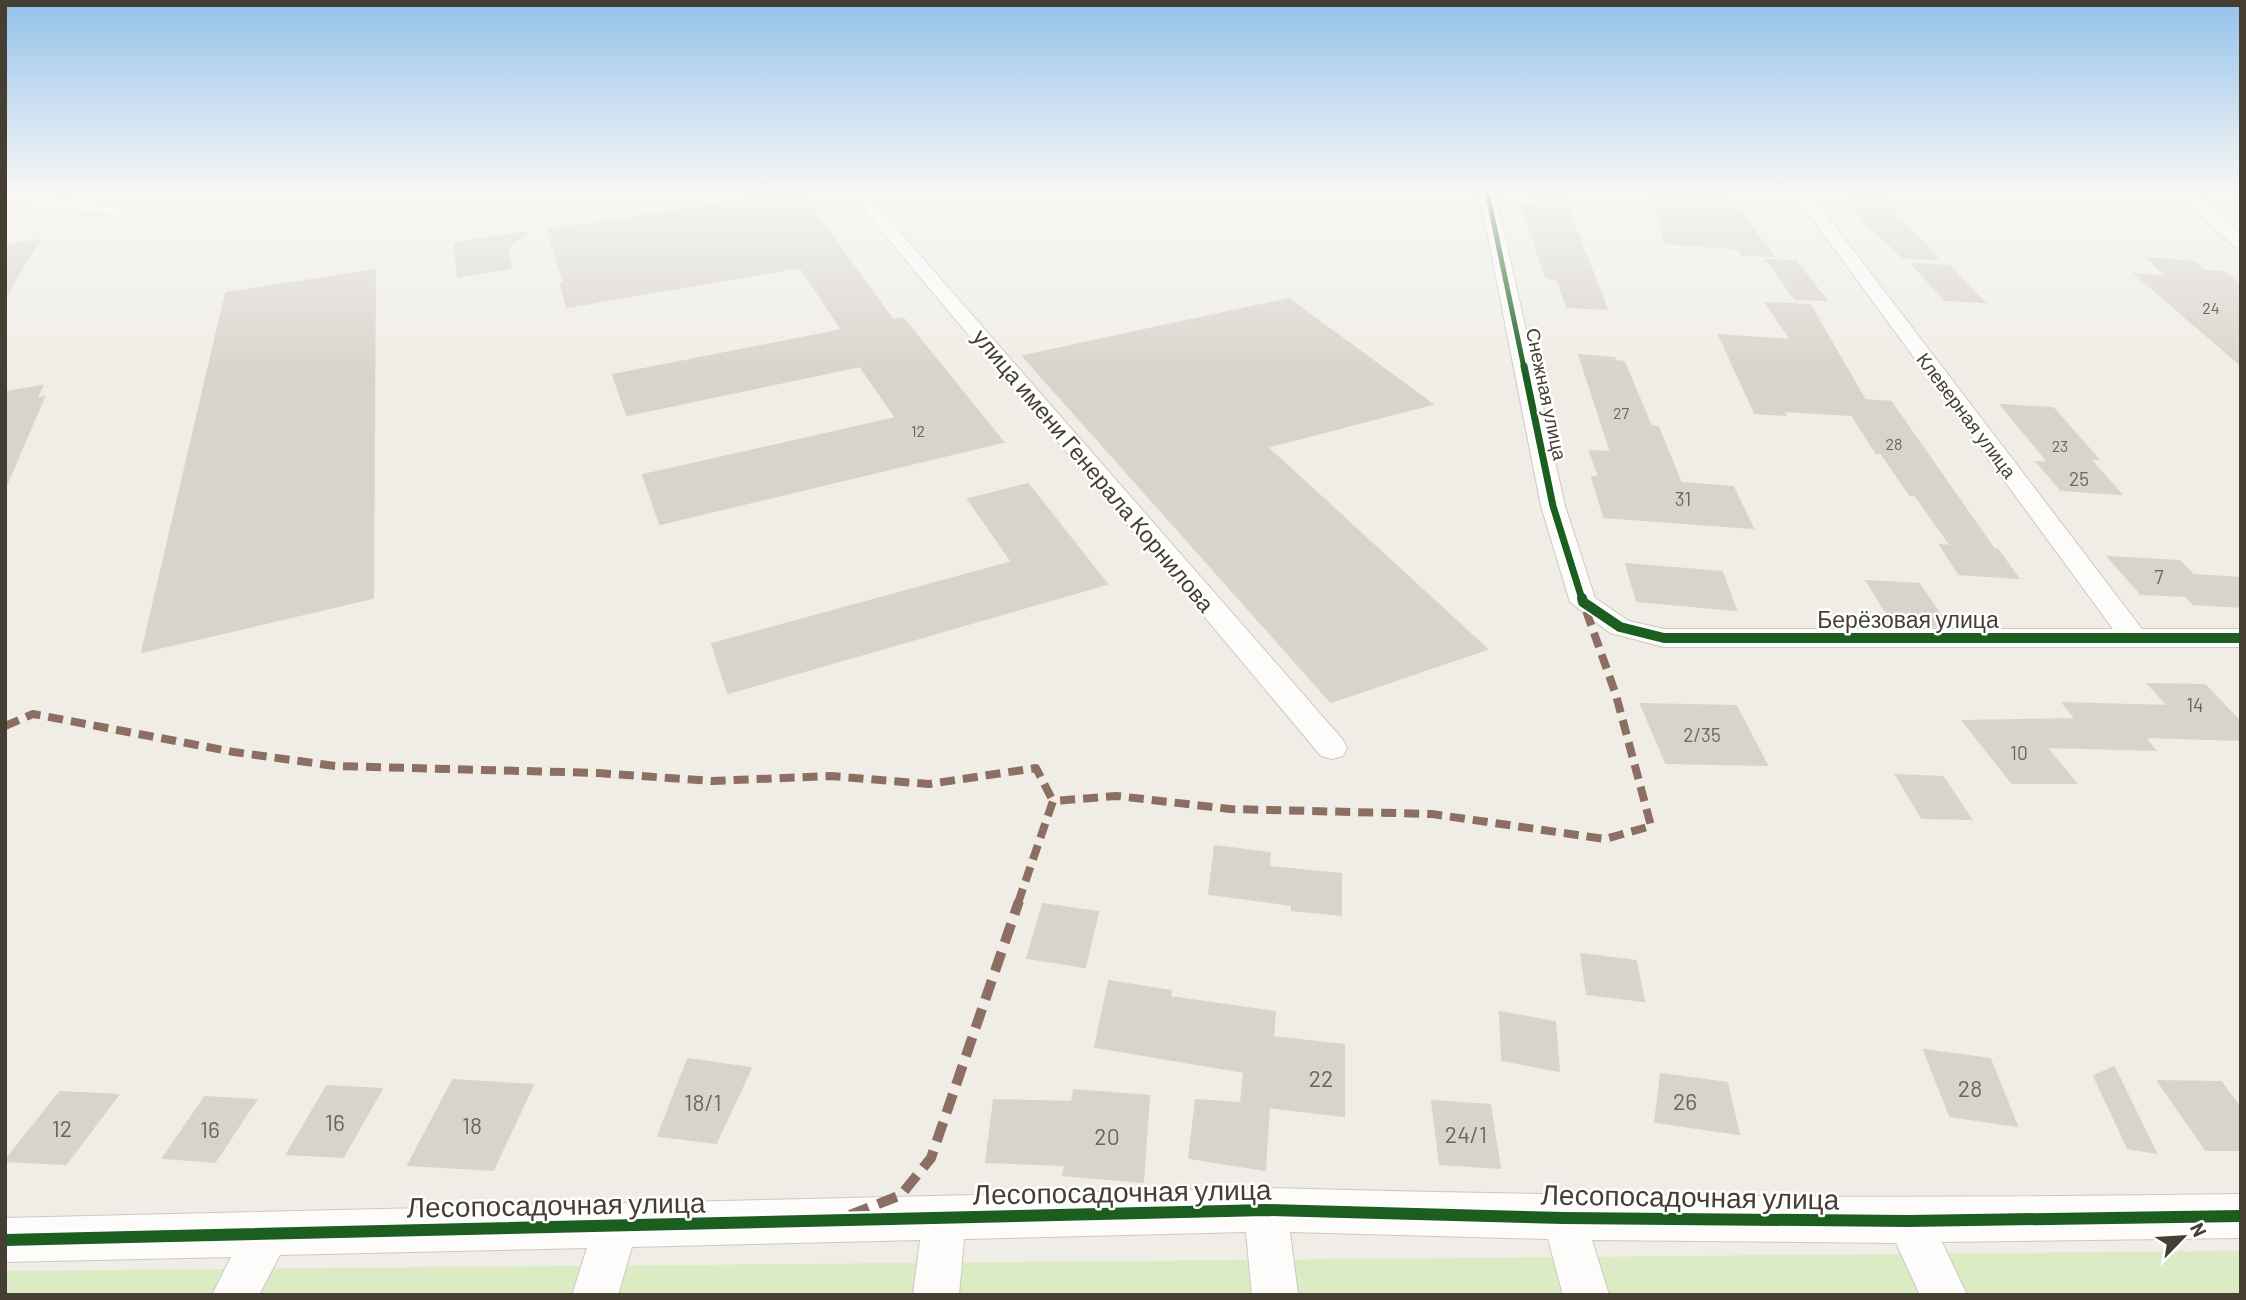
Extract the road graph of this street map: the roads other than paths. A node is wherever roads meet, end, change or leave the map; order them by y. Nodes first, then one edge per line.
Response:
1 (908, 252) edge
2 (1500, 252) edge
3 (1845, 252) edge
4 (1583, 602) joint
5 (2134, 638) junction
6 (2241, 638) edge
7 (1332, 748) dead end
8 (1266, 1210) junction
9 (944, 1218) junction
10 (1564, 1218) junction
11 (2239, 1219) edge
12 (1908, 1221) junction
13 (616, 1226) junction
14 (267, 1234) junction
15 (5, 1240) edge
16 (235, 1295) edge
17 (595, 1295) edge
18 (936, 1295) edge
19 (1275, 1295) edge
20 (1586, 1295) edge
21 (1944, 1295) edge

1 - 7 street, улица имени Генерала Корнилова
2 - 4 street, Снежная улица
3 - 5 street, Клеверная улица
4 - 5 street, Берёзовая улица
5 - 6 street, Берёзовая улица
8 - 9 street, Лесопосадочная улица
8 - 10 street, Лесопосадочная улица
8 - 19 street
9 - 13 street, Лесопосадочная улица
9 - 18 street
10 - 12 street, Лесопосадочная улица
10 - 20 street
11 - 12 street, Лесопосадочная улица
12 - 21 street
13 - 14 street, Лесопосадочная улица
13 - 17 street
14 - 15 street, Лесопосадочная улица
14 - 16 street

